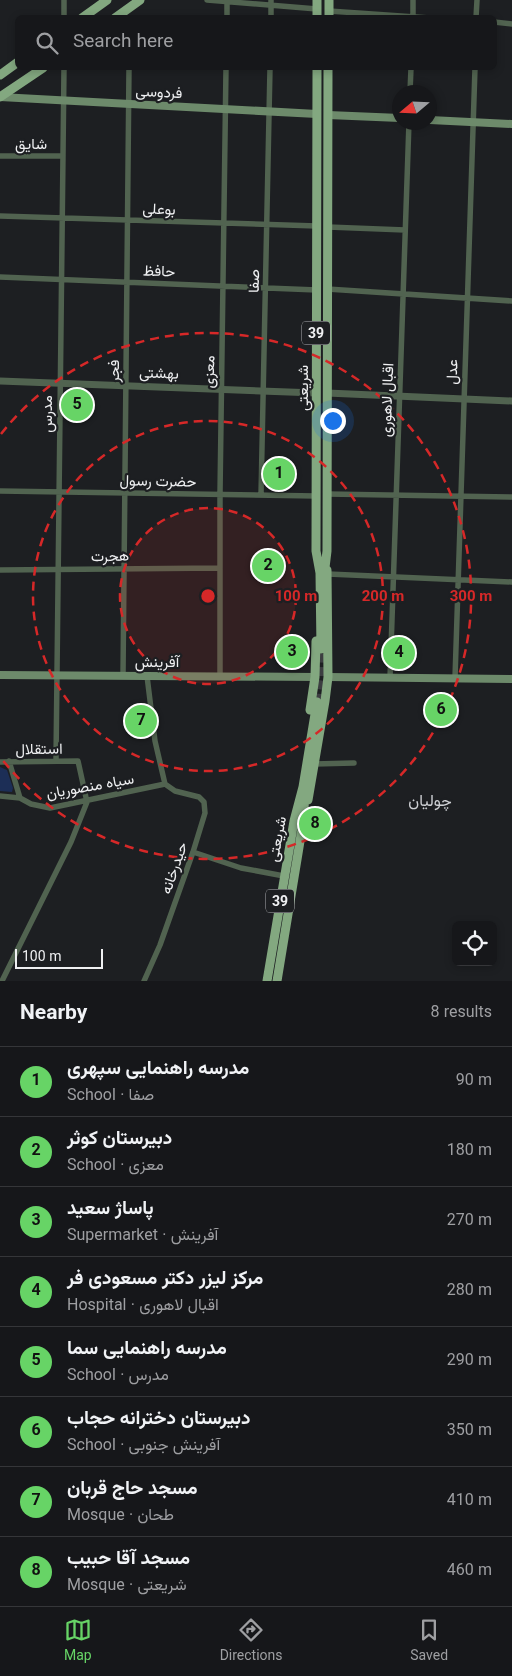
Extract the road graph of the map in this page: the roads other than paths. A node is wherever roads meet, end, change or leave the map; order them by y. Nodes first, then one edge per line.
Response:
1 (64, 0) edge
2 (108, 0) edge
3 (140, 0) edge
4 (207, 0) edge
5 (329, 0) edge
6 (413, 0) edge
7 (477, 0) edge
8 (227, 1) edge
9 (271, 3) edge
10 (129, 8) junction
11 (318, 9) edge
12 (329, 14) edge
13 (64, 15) edge
14 (86, 15) edge
15 (119, 15) edge
16 (129, 15) edge
17 (227, 15) edge
18 (357, 15) edge
19 (413, 15) edge
20 (476, 15) edge
21 (497, 22) edge
22 (512, 24) edge
23 (15, 64) edge
24 (39, 70) edge
25 (64, 70) edge
26 (130, 70) edge
27 (226, 70) edge
28 (270, 70) edge
29 (317, 70) edge
30 (328, 70) edge
31 (411, 70) edge
32 (475, 70) edge
33 (0, 75) edge
34 (410, 85) edge
35 (0, 97) edge
36 (63, 100) junction
37 (129, 104) junction
38 (225, 109) junction
39 (270, 111) junction
40 (317, 114) junction
41 (328, 115) junction
42 (392, 118) edge
43 (437, 120) edge
44 (473, 122) junction
45 (512, 124) edge
46 (409, 130) edge
47 (0, 156) edge
48 (62, 156) junction
49 (0, 216) edge
50 (61, 218) junction
51 (127, 220) junction
52 (224, 223) junction
53 (267, 225) junction
54 (317, 226) junction
55 (328, 227) junction
56 (405, 230) junction
57 (0, 277) edge
58 (60, 280) junction
59 (126, 282) junction
60 (223, 286) junction
61 (267, 288) junction
62 (327, 289) junction
63 (316, 290) junction
64 (403, 294) junction
65 (467, 298) junction
66 (512, 301) edge
67 (0, 381) edge
68 (59, 383) junction
69 (126, 386) junction
70 (222, 389) junction
71 (264, 391) junction
72 (316, 393) junction
73 (327, 393) junction
74 (400, 396) junction
75 (464, 399) junction
76 (512, 401) edge
77 (0, 491) edge
78 (58, 492) junction
79 (124, 493) junction
80 (220, 494) junction
81 (326, 494) junction
82 (261, 495) junction
83 (396, 495) junction
84 (316, 496) junction
85 (461, 496) junction
86 (512, 497) edge
87 (327, 551) junction
88 (220, 568) junction
89 (124, 569) junction
90 (0, 570) edge
91 (58, 570) junction
92 (328, 574) junction
93 (393, 577) junction
94 (458, 580) junction
95 (512, 582) edge
96 (322, 650) junction
97 (0, 675) edge
98 (57, 675) junction
99 (123, 676) junction
100 (147, 676) junction
101 (220, 676) junction
102 (314, 677) junction
103 (328, 677) junction
104 (390, 678) junction
105 (456, 678) junction
106 (512, 679) edge
107 (318, 701) junction
108 (56, 760) junction
109 (0, 762) edge
110 (9, 762) junction
111 (354, 763) dead end
112 (314, 764) junction
113 (165, 784) junction
114 (0, 796) edge
115 (20, 798) junction
116 (87, 802) junction
117 (298, 822) junction
118 (194, 852) junction
119 (284, 876) junction
120 (2, 981) edge
121 (144, 981) edge
122 (267, 981) edge
123 (277, 981) edge

1 - 13 street
2 - 14 main road
3 - 10 main road
4 - 8 street
5 - 12 main road
6 - 19 street
7 - 20 street
8 - 9 street
8 - 17 street
9 - 11 street
10 - 15 main road
10 - 16 street
12 - 18 street
21 - 22 street
23 - 33 main road
24 - 35 main road
25 - 36 street, مدرس
26 - 37 street, فجر
27 - 38 street, معزی
28 - 39 street, صفا
29 - 40 main road, شریعتی / 39
30 - 41 main road, شریعتی / 39
31 - 34 street
32 - 44 street, عدل
35 - 36 main road, فردوسی
36 - 37 main road, فردوسی
36 - 48 street, مدرس
37 - 38 main road, فردوسی
37 - 51 street, فجر
38 - 39 main road, فردوسی
38 - 52 street, معزی
39 - 40 main road, فردوسی
39 - 53 street, صفا
40 - 41 main road
40 - 54 main road, شریعتی / 39
41 - 42 main road
41 - 55 main road, شریعتی / 39
43 - 44 main road
44 - 45 main road
44 - 65 street, عدل
46 - 56 street, اقبال لاهوری
47 - 48 street, شایق
48 - 50 street, مدرس
49 - 50 street, بوعلی
50 - 51 street, بوعلی
50 - 58 street, مدرس
51 - 52 street, بوعلی
51 - 59 street, فجر
52 - 53 street, بوعلی
52 - 60 street, معزی
53 - 54 street, بوعلی
53 - 61 street, صفا
54 - 63 main road, شریعتی / 39
55 - 56 street
55 - 62 main road, شریعتی / 39
56 - 64 street, اقبال لاهوری
57 - 58 street, حافظ
58 - 59 street, حافظ
58 - 68 street, مدرس
59 - 60 street, حافظ
59 - 69 street, فجر
60 - 61 street, حافظ
60 - 70 street, معزی
61 - 63 street, حافظ
61 - 71 street, صفا
62 - 64 street
62 - 73 main road, شریعتی / 39
63 - 72 main road, شریعتی / 39
64 - 65 street
64 - 74 street, اقبال لاهوری
65 - 66 street
65 - 75 street, عدل
67 - 68 street, بهشتی
68 - 69 street, بهشتی
68 - 78 street, مدرس
69 - 70 street, بهشتی
69 - 79 street, فجر
70 - 71 street, بهشتی
70 - 80 street, معزی
71 - 72 street, بهشتی
71 - 82 street, صفا
72 - 84 main road, شریعتی / 39
73 - 74 street
73 - 81 main road, شریعتی / 39
74 - 75 street
74 - 83 street, اقبال لاهوری
75 - 76 street
75 - 85 street, عدل
77 - 78 street, حضرت رسول
78 - 79 street, حضرت رسول
78 - 91 street, مدرس
79 - 80 street, حضرت رسول
79 - 89 street, فجر
80 - 82 street, حضرت رسول
80 - 88 street, معزی
81 - 83 street
81 - 87 main road, شریعتی / 39
82 - 84 street, حضرت رسول
83 - 85 street
83 - 93 street, اقبال لاهوری
84 - 96 main road, شریعتی / 39
85 - 86 street
85 - 94 street, عدل
87 - 92 main road
87 - 96 main road, شریعتی / 39
88 - 89 street, هجرت
88 - 101 street, معزی
89 - 91 street, هجرت
89 - 99 street, فجر
90 - 91 street, هجرت
91 - 98 street, مدرس
92 - 93 street
92 - 96 main road
93 - 94 street
93 - 104 street, اقبال لاهوری
94 - 95 street
94 - 105 street, عدل
96 - 102 main road
96 - 103 main road
97 - 98 main road, آفرینش
98 - 99 main road, آفرینش
98 - 108 street, مدرس
99 - 100 main road, آفرینش
100 - 101 main road, آفرینش
100 - 113 street
101 - 102 main road, آفرینش
102 - 103 main road
102 - 107 main road
103 - 104 main road
103 - 107 main road
104 - 105 main road
105 - 106 main road
107 - 112 main road
107 - 117 main road
108 - 110 street, استقلال
108 - 116 street, استقلال
109 - 110 street, استقلال
110 - 115 street
111 - 112 street
112 - 117 main road
113 - 116 street, سیاه منصوریان
113 - 118 street, حیدرخانه
114 - 115 street, سیاه منصوریان
115 - 116 street, سیاه منصوریان
116 - 120 street
117 - 119 main road, شریعتی / 39
117 - 123 main road, شریعتی / 39
118 - 119 street
118 - 121 street, حیدرخانه
119 - 122 main road, شریعتی / 39

